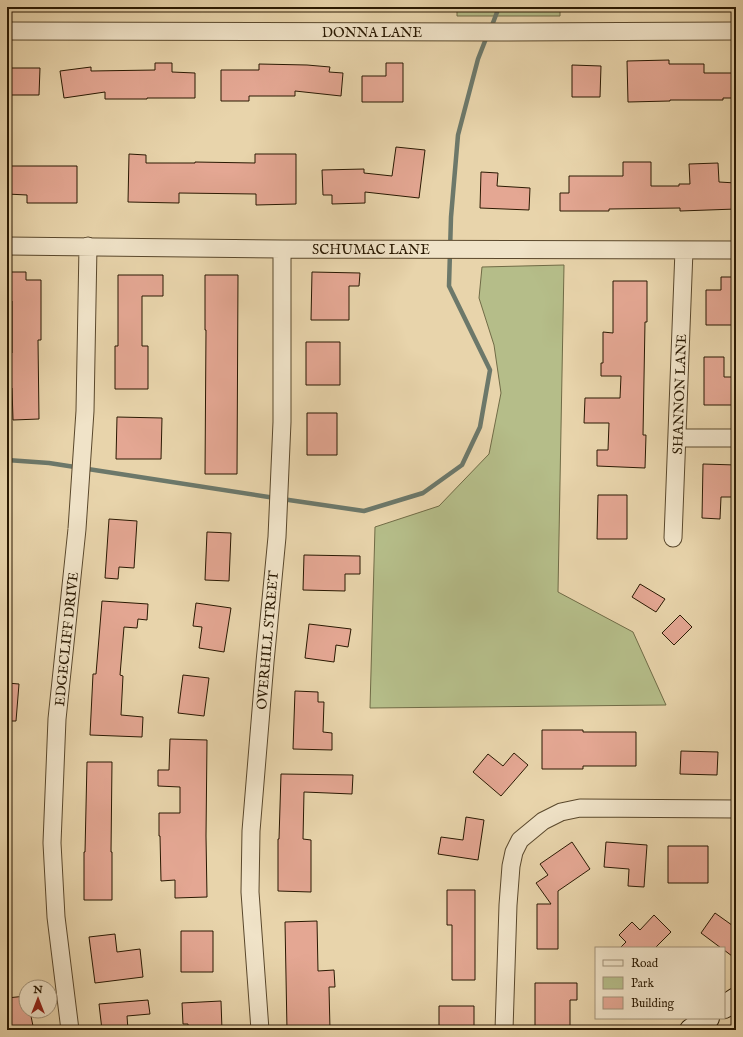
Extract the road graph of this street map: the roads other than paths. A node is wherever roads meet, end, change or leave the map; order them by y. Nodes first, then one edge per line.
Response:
1 (7, 31) edge
2 (736, 31) edge
3 (7, 246) edge
4 (88, 246) junction
5 (282, 249) junction
6 (684, 250) junction
7 (736, 250) edge
8 (677, 438) junction
9 (736, 438) edge
10 (673, 538) dead end
11 (736, 809) edge
12 (736, 999) edge
13 (725, 1007) edge
14 (70, 1030) edge
15 (260, 1030) edge
16 (504, 1030) edge

1 - 2 street, DONNA LANE
3 - 4 street, SCHUMAC LANE
4 - 5 street, SCHUMAC LANE
4 - 14 street, EDGECLIFF DRIVE
5 - 6 street, SCHUMAC LANE
5 - 15 street, OVERHILL STREET
6 - 7 street, SCHUMAC LANE
6 - 8 street, SHANNON LANE
8 - 9 street
8 - 10 street, SHANNON LANE
11 - 16 street
12 - 13 main road

